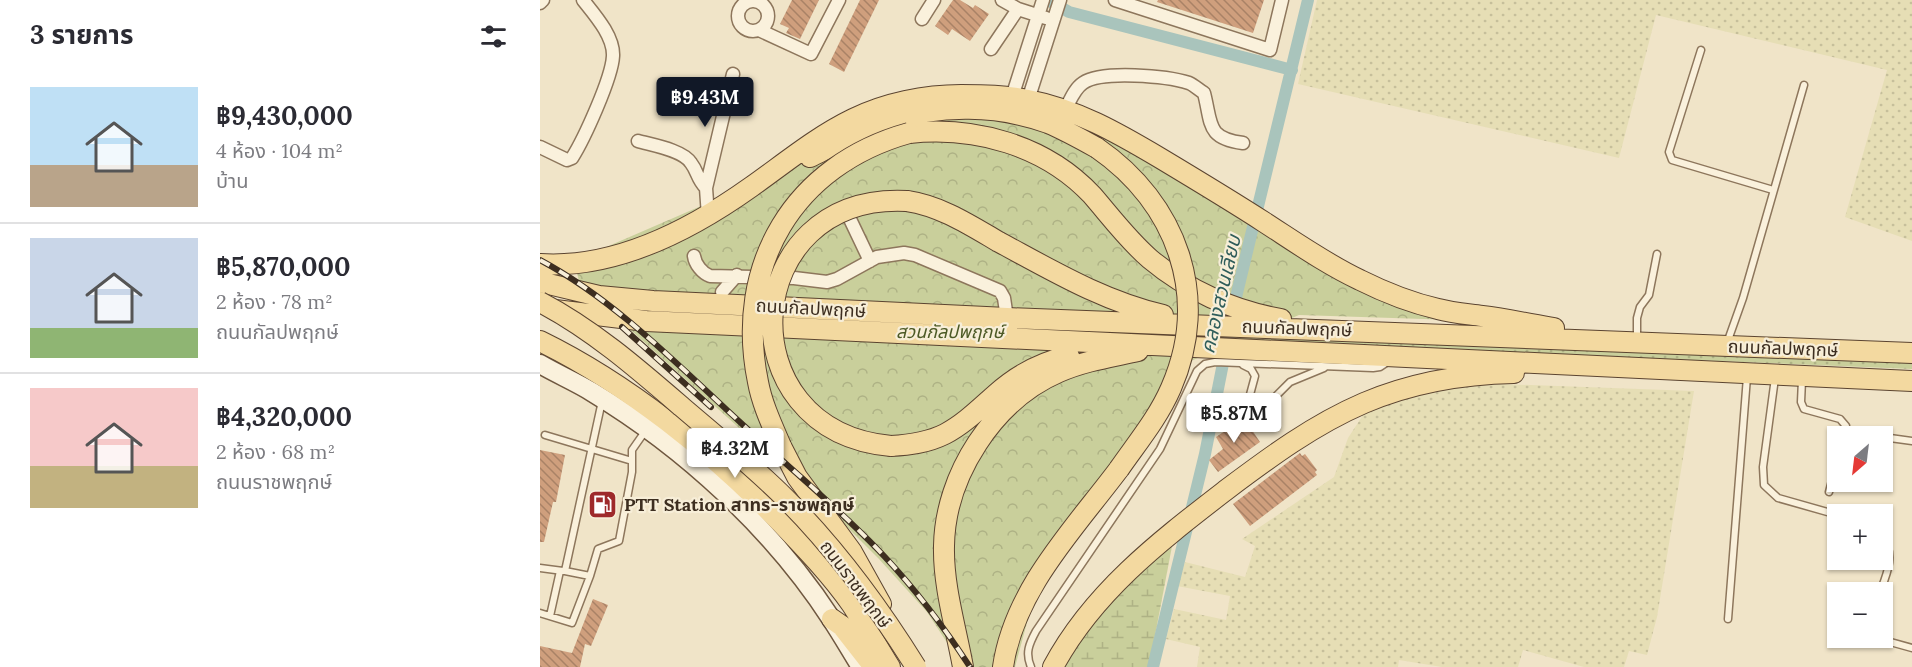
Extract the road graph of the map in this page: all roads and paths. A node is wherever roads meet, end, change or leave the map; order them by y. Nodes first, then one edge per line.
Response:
1 (543, 0) edge
2 (583, 0) edge
3 (839, 0) edge
4 (934, 0) edge
5 (1002, 0) edge
6 (1060, 0) edge
7 (1115, 0) edge
8 (1282, 0) edge
9 (743, 1) edge
10 (540, 3) edge
11 (769, 3) edge
12 (1041, 8) edge
13 (1018, 9) junction
14 (1054, 17) junction
15 (922, 19) dead end
16 (759, 30) junction
17 (991, 49) dead end
18 (1701, 50) dead end
19 (733, 74) dead end
20 (1804, 85) dead end
21 (1020, 99) junction
22 (1065, 110) junction
23 (638, 141) dead end
24 (1243, 142) dead end
25 (540, 147) edge
26 (752, 187) junction
27 (706, 188) junction
28 (1773, 190) junction
29 (708, 216) junction
30 (849, 217) dead end
31 (1657, 254) dead end
32 (694, 256) dead end
33 (870, 261) junction
34 (540, 264) edge
35 (737, 275) junction
36 (540, 282) edge
37 (722, 292) dead end
38 (540, 302) edge
39 (540, 307) edge
40 (1007, 318) junction
41 (1243, 318) junction
42 (1213, 325) junction
43 (540, 341) edge
44 (1636, 342) junction
45 (1167, 345) junction
46 (1726, 346) junction
47 (1912, 353) edge
48 (1215, 355) junction
49 (1395, 355) junction
50 (1234, 358) junction
51 (540, 364) edge
52 (1328, 367) junction
53 (1703, 372) junction
54 (1747, 374) junction
55 (1775, 375) junction
56 (1802, 376) junction
57 (1912, 381) edge
58 (602, 399) junction
59 (1846, 426) edge
60 (646, 430) junction
61 (545, 435) dead end
62 (1893, 438) edge
63 (1912, 441) edge
64 (591, 449) junction
65 (632, 460) junction
66 (1827, 512) edge
67 (540, 568) edge
68 (562, 571) junction
69 (590, 576) junction
70 (540, 614) edge
71 (550, 616) junction
72 (832, 619) junction
73 (1728, 619) dead end
74 (1893, 643) edge
75 (1912, 648) edge
76 (861, 667) edge
77 (874, 667) edge
78 (890, 667) edge
79 (909, 667) edge
80 (916, 667) edge
81 (963, 667) edge
82 (1003, 667) edge
83 (1031, 667) edge
84 (1053, 667) edge

1 - 10 street
2 - 25 street
3 - 16 street
4 - 15 street
5 - 13 street
6 - 14 street
7 - 8 street
9 - 11 street
9 - 16 street
11 - 16 street
12 - 13 street
12 - 14 street
12 - 21 street
13 - 17 street
14 - 21 street
18 - 28 lane
19 - 27 street
20 - 28 lane
21 - 22 main road
21 - 26 main road
22 - 24 street
22 - 44 main road
23 - 27 street
26 - 29 main road
26 - 82 main road, bridge
27 - 29 street
28 - 46 lane
29 - 34 main road
30 - 33 street
31 - 44 lane
32 - 35 street
33 - 35 street
33 - 40 street
35 - 37 street
36 - 40 main road, ถนนกัลปพฤกษ์
38 - 80 main road, ถนนราชพฤกษ์, bridge
39 - 45 main road, ถนนกัลปพฤกษ์
40 - 42 main road, ถนนกัลปพฤกษ์
41 - 42 main road, ถนนกัลปพฤกษ์
41 - 44 main road, ถนนกัลปพฤกษ์
41 - 79 main road, bridge
42 - 45 main road, bridge
43 - 78 main road, ถนนราชพฤกษ์
44 - 46 main road, ถนนกัลปพฤกษ์
45 - 48 main road, ถนนกัลปพฤกษ์
45 - 81 main road
46 - 47 main road, ถนนกัลปพฤกษ์
48 - 50 main road, ถนนกัลปพฤกษ์
48 - 83 lane
49 - 50 main road, ถนนกัลปพฤกษ์
49 - 52 lane
49 - 53 main road, ถนนกัลปพฤกษ์
50 - 52 lane
50 - 52 lane
51 - 58 main road
53 - 54 main road, ถนนกัลปพฤกษ์
53 - 84 main road
54 - 55 main road, ถนนกัลปพฤกษ์
54 - 73 lane
55 - 56 main road, ถนนกัลปพฤกษ์
55 - 66 lane
56 - 57 main road, ถนนกัลปพฤกษ์
56 - 59 lane
58 - 60 main road
58 - 64 lane
60 - 65 lane
60 - 72 main road
61 - 64 lane
62 - 63 lane
64 - 65 lane
64 - 68 lane
65 - 69 lane
67 - 68 lane
68 - 69 lane
68 - 71 lane
69 - 71 lane
70 - 71 lane
72 - 76 main road
72 - 77 main road
74 - 75 lane

